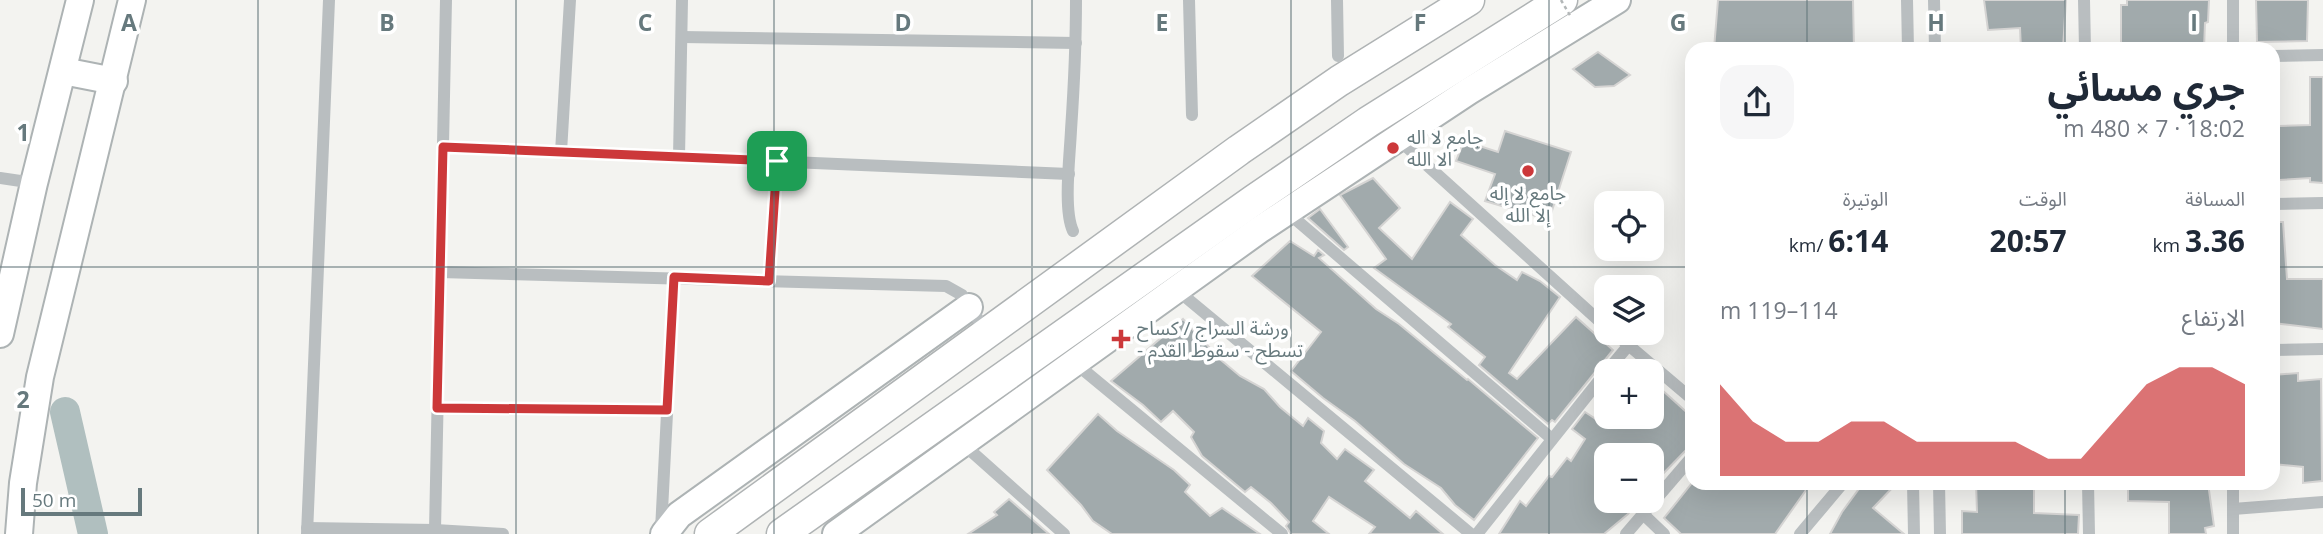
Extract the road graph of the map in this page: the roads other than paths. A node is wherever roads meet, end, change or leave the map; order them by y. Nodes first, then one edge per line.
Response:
1 (80, 0) edge
2 (132, 0) edge
3 (328, 0) edge
4 (446, 0) edge
5 (570, 0) edge
6 (682, 0) edge
7 (1076, 0) edge
8 (1189, 0) edge
9 (1337, 0) edge
10 (1469, 0) edge
11 (1617, 0) edge
12 (1907, 0) edge
13 (1934, 0) edge
14 (2084, 0) edge
15 (2233, 0) edge
16 (1565, 6) edge
17 (1530, 8) edge
18 (682, 37) junction
19 (1908, 42) edge
20 (1935, 42) edge
21 (2085, 42) edge
22 (2233, 42) edge
23 (1076, 43) junction
24 (1338, 55) dead end
25 (2323, 55) edge
26 (2280, 56) edge
27 (63, 71) junction
28 (114, 81) junction
29 (1192, 115) dead end
30 (1398, 139) junction
31 (443, 147) junction
32 (561, 152) junction
33 (679, 157) junction
34 (777, 161) junction
35 (1069, 174) junction
36 (0, 178) edge
37 (34, 183) junction
38 (2323, 203) edge
39 (2280, 204) edge
40 (1287, 212) junction
41 (1073, 231) dead end
42 (440, 272) junction
43 (674, 277) junction
44 (769, 281) junction
45 (6, 282) edge
46 (1177, 290) junction
47 (969, 307) junction
48 (1594, 316) edge
49 (986, 333) junction
50 (0, 334) edge
51 (1628, 346) joint
52 (2323, 349) edge
53 (2280, 350) edge
54 (1617, 359) edge
55 (1075, 363) junction
56 (1594, 387) edge
57 (1685, 393) edge
58 (437, 408) junction
59 (667, 410) junction
60 (1552, 439) junction
61 (963, 444) junction
62 (1685, 465) edge
63 (1664, 488) edge
64 (1837, 490) edge
65 (1913, 490) edge
66 (1939, 490) edge
67 (2088, 490) edge
68 (2233, 490) edge
69 (2323, 502) edge
70 (1913, 509) junction
71 (1939, 509) junction
72 (2233, 509) junction
73 (1642, 513) joint
74 (435, 530) junction
75 (848, 530) edge
76 (307, 531) edge
77 (19, 534) edge
78 (503, 534) edge
79 (662, 534) edge
80 (710, 534) edge
81 (782, 534) edge
82 (1064, 534) edge
83 (1282, 534) edge
84 (1471, 534) edge
85 (1477, 534) edge
86 (1626, 534) edge
87 (1664, 534) edge
88 (1800, 534) edge
89 (1914, 534) edge
90 (1940, 534) edge
91 (2090, 534) edge
92 (2233, 534) edge

1 - 27 main road
2 - 28 main road
3 - 76 street
4 - 31 street
5 - 32 street
6 - 18 street
7 - 23 street
8 - 29 street
9 - 24 street
10 - 49 highway
11 - 30 main road
12 - 19 street
13 - 20 street
14 - 21 street
15 - 22 street
16 - 17 highway
17 - 81 highway
18 - 23 street
18 - 33 street
23 - 35 street
25 - 26 street
27 - 28 main road
27 - 37 main road
28 - 77 main road
30 - 40 main road
30 - 48 street
31 - 32 street
31 - 42 street
32 - 33 street
33 - 34 street
34 - 35 street
34 - 44 street
35 - 41 street
36 - 37 street
37 - 45 main road
38 - 39 street
40 - 46 main road
40 - 60 street
42 - 43 street
42 - 58 street
43 - 44 street
43 - 59 street
44 - 47 street
45 - 50 main road
46 - 55 main road
46 - 84 street
47 - 49 street
47 - 79 main road
49 - 80 highway
51 - 54 street
51 - 57 street
52 - 53 street
55 - 61 main road
55 - 83 street
56 - 60 street
58 - 59 street
58 - 74 street
59 - 79 street
60 - 85 street
61 - 75 main road
61 - 82 street
62 - 63 street
64 - 88 street
65 - 70 street
66 - 71 street
67 - 91 street
68 - 72 street
69 - 72 street
70 - 71 street
70 - 89 street
71 - 90 street
72 - 92 street
73 - 86 street
73 - 87 street
74 - 76 street
74 - 78 street

